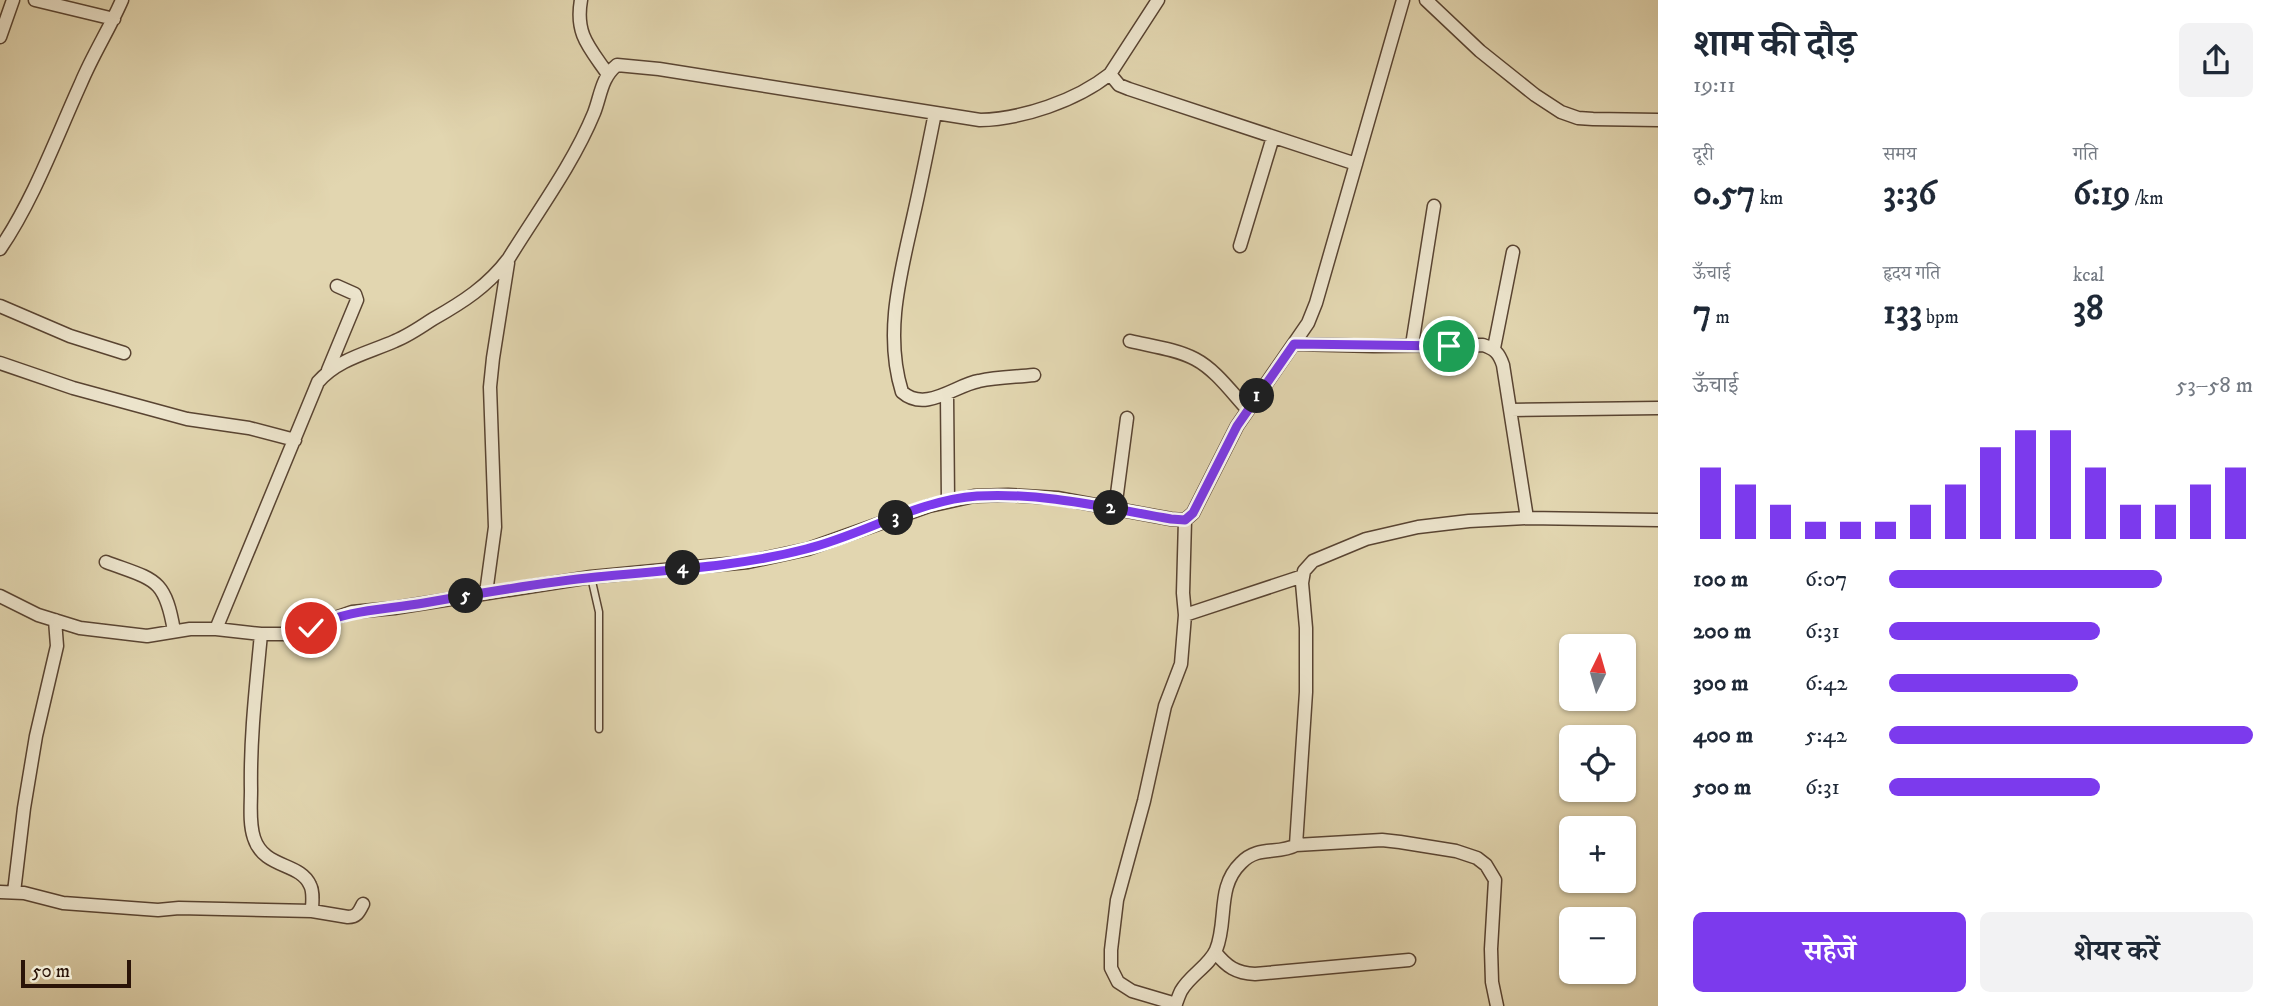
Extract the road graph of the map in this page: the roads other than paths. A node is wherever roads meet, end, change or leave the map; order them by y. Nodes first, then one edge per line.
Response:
1 (13, 0) edge
2 (35, 0) edge
3 (122, 0) edge
4 (581, 0) edge
5 (1158, 0) edge
6 (1403, 0) edge
7 (1426, 0) edge
8 (114, 19) junction
9 (0, 37) edge
10 (607, 73) junction
11 (1110, 74) junction
12 (935, 113) junction
13 (1658, 120) edge
14 (1273, 137) junction
15 (1356, 164) junction
16 (1434, 206) dead end
17 (1240, 246) dead end
18 (0, 248) edge
19 (1513, 252) dead end
20 (509, 258) junction
21 (337, 286) dead end
22 (0, 306) edge
23 (1130, 341) dead end
24 (1294, 344) junction
25 (1412, 345) junction
26 (1493, 348) junction
27 (124, 353) dead end
28 (0, 363) edge
29 (328, 370) junction
30 (1034, 375) dead end
31 (947, 395) junction
32 (1658, 408) edge
33 (1248, 410) junction
34 (1511, 410) junction
35 (1127, 418) dead end
36 (295, 440) junction
37 (948, 501) junction
38 (1115, 509) junction
39 (1527, 518) junction
40 (1185, 520) junction
41 (1658, 520) edge
42 (106, 562) dead end
43 (1303, 576) junction
44 (592, 578) junction
45 (486, 593) junction
46 (0, 596) edge
47 (1185, 615) junction
48 (55, 620) junction
49 (216, 629) junction
50 (174, 631) junction
51 (261, 634) junction
52 (599, 729) dead end
53 (1296, 845) junction
54 (0, 892) edge
55 (14, 892) junction
56 (363, 904) dead end
57 (312, 911) junction
58 (1215, 952) junction
59 (1409, 960) dead end
60 (1176, 1005) edge
61 (1497, 1006) edge

1 - 9 street
2 - 8 street
3 - 8 street
4 - 10 street
5 - 11 street
6 - 15 street
7 - 13 street
8 - 18 street
10 - 12 street
10 - 20 street
11 - 12 street
11 - 14 street
12 - 31 street
14 - 15 street
14 - 17 street
15 - 24 street
16 - 25 street
19 - 26 street
20 - 29 street
20 - 45 street
21 - 29 street
22 - 27 street
23 - 33 street
24 - 25 street
24 - 33 street
25 - 26 street
26 - 34 street
28 - 36 street
29 - 36 street
30 - 31 street
31 - 37 street
32 - 34 street
33 - 40 street
34 - 39 street
35 - 38 street
36 - 49 street
37 - 38 street
37 - 44 street
38 - 40 street
39 - 41 street
39 - 43 street
40 - 47 street
42 - 50 street
43 - 47 street
43 - 53 street
44 - 45 street
44 - 52 lane
45 - 51 street
46 - 48 street
47 - 60 street
48 - 50 street
48 - 55 street
49 - 50 street
49 - 51 street
51 - 57 street
53 - 58 street
53 - 61 street
54 - 55 street
55 - 57 street
56 - 57 street
58 - 59 street
58 - 60 street

